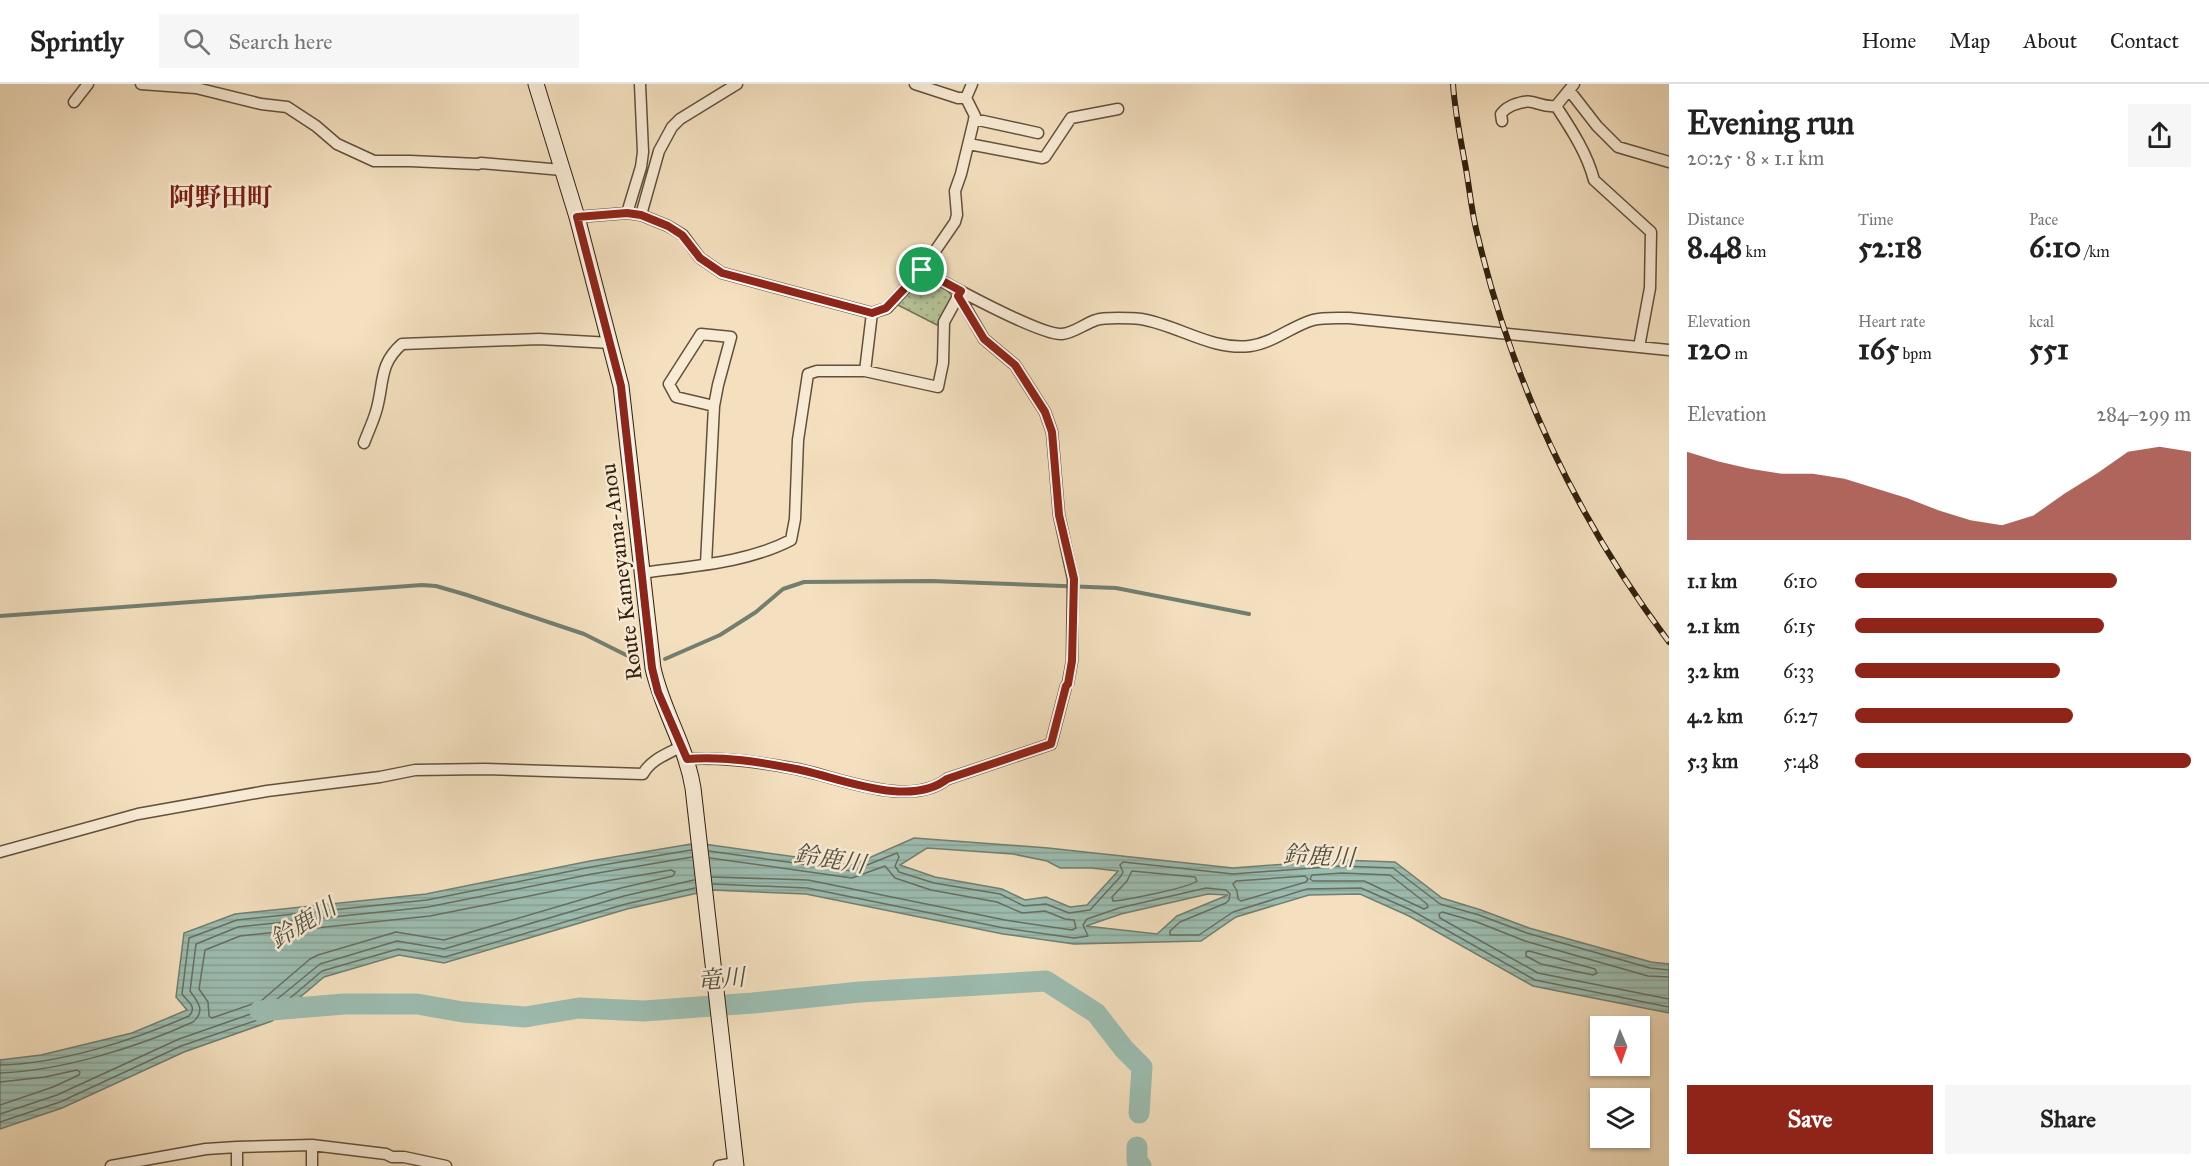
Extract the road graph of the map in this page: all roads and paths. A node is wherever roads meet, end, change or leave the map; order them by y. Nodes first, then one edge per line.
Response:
1 (88, 84) edge
2 (141, 84) edge
3 (536, 84) edge
4 (640, 84) edge
5 (737, 84) edge
6 (915, 84) edge
7 (972, 84) edge
8 (1572, 87) edge
9 (966, 98) junction
10 (74, 102) dead end
11 (1556, 106) junction
12 (1118, 110) dead end
13 (974, 119) junction
14 (1502, 121) dead end
15 (1038, 133) dead end
16 (969, 144) junction
17 (1669, 162) edge
18 (562, 170) junction
19 (627, 213) junction
20 (641, 215) junction
21 (577, 217) junction
22 (922, 270) junction
23 (960, 294) junction
24 (872, 313) junction
25 (611, 343) junction
26 (1639, 347) junction
27 (1669, 350) edge
28 (865, 371) junction
29 (714, 406) junction
30 (364, 443) dead end
31 (706, 564) junction
32 (642, 573) junction
33 (685, 753) junction
34 (0, 852) edge
35 (312, 1145) junction
36 (237, 1147) junction
37 (735, 1161) edge
38 (146, 1162) edge
39 (411, 1163) edge
40 (111, 1166) edge
41 (237, 1166) edge
42 (312, 1166) edge
43 (446, 1166) edge
44 (719, 1166) edge

1 - 10 street
2 - 18 street
3 - 18 main road, Route Kameyama-Anou
4 - 19 street
5 - 20 street
6 - 9 street
7 - 9 street
8 - 11 street
8 - 17 street
9 - 13 street
11 - 14 street
11 - 26 street
12 - 16 street
13 - 15 street
13 - 16 street
16 - 22 street
18 - 21 main road, Route Kameyama-Anou
19 - 20 street
19 - 21 street
20 - 24 street
21 - 25 main road, Route Kameyama-Anou
22 - 23 street
22 - 24 street
23 - 26 street
23 - 28 street
23 - 33 street
24 - 28 street
25 - 30 street
25 - 32 main road, Route Kameyama-Anou
26 - 27 street
28 - 31 street
29 - 29 street
29 - 31 street
31 - 32 street
32 - 33 main road, Route Kameyama-Anou
33 - 34 street
33 - 37 main road, Route Kameyama-Anou
35 - 36 street
35 - 39 street
35 - 42 street
36 - 38 street
36 - 41 street
37 - 44 street
38 - 40 street
39 - 43 street

